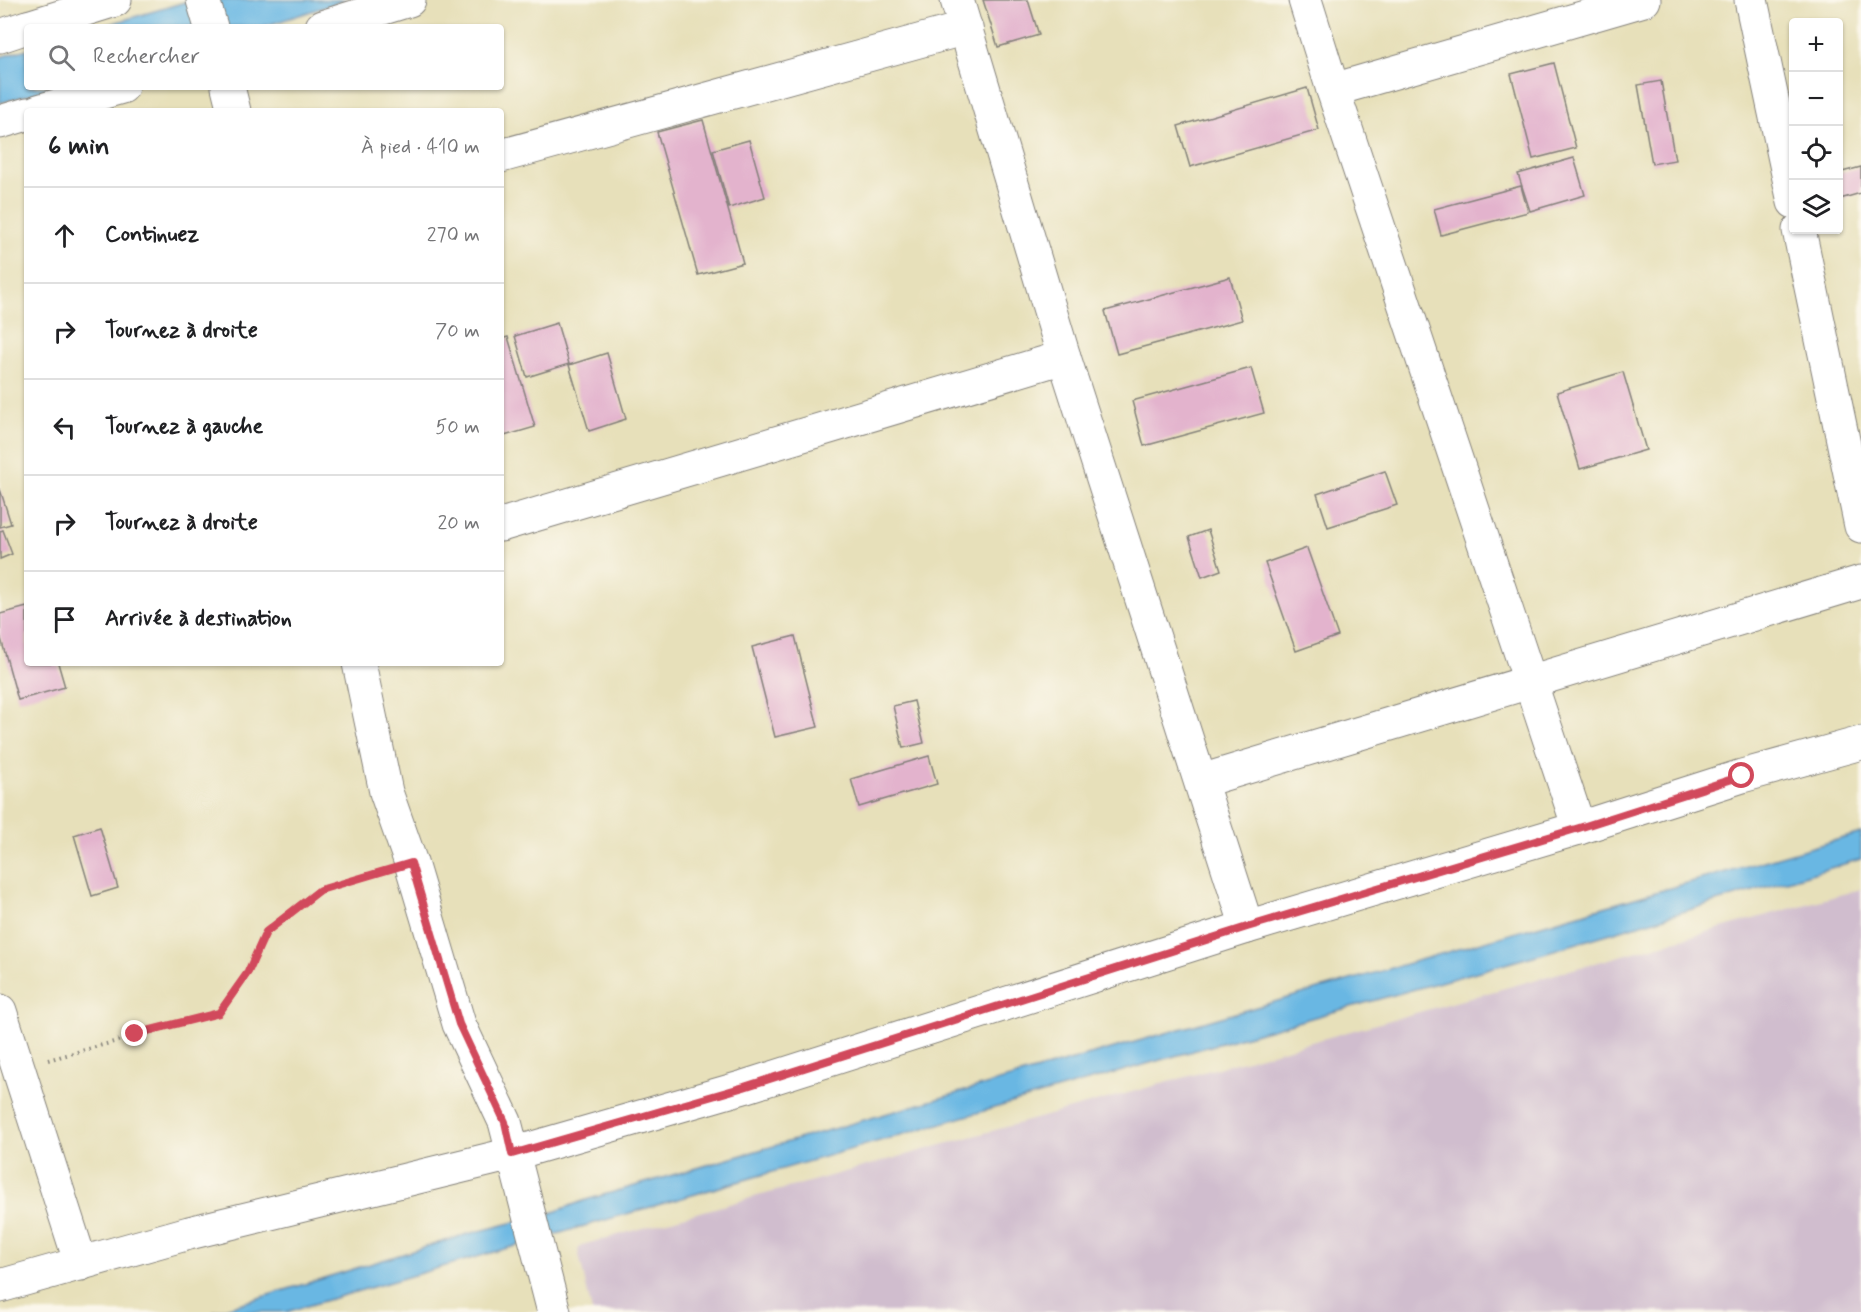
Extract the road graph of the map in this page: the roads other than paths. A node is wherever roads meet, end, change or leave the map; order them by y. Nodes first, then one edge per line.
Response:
1 (115, 0) edge
2 (203, 0) edge
3 (409, 0) edge
4 (1305, 0) edge
5 (1644, 0) edge
6 (1752, 0) edge
7 (962, 14) edge
8 (38, 24) edge
9 (210, 24) edge
10 (332, 24) edge
11 (24, 28) edge
12 (0, 36) edge
13 (112, 90) edge
14 (229, 90) edge
15 (1332, 90) junction
16 (48, 108) edge
17 (233, 108) edge
18 (24, 115) edge
19 (0, 122) edge
20 (504, 155) edge
21 (1789, 180) edge
22 (1800, 234) edge
23 (1064, 357) junction
24 (504, 524) edge
25 (1861, 526) edge
26 (1861, 582) edge
27 (360, 666) edge
28 (1530, 683) junction
29 (1861, 743) edge
30 (1201, 781) junction
31 (1579, 828) junction
32 (1247, 927) junction
33 (0, 1011) edge
34 (9, 1072) edge
35 (512, 1154) junction
36 (81, 1264) junction
37 (0, 1286) edge
38 (554, 1312) edge

1 - 8 street
2 - 9 street
3 - 10 street
4 - 15 street
5 - 15 street
6 - 21 street
7 - 20 street
7 - 23 street
11 - 12 street
13 - 16 street
14 - 17 street
15 - 28 street
18 - 19 street
22 - 25 street
23 - 24 street
23 - 30 street
26 - 28 street
27 - 35 street
28 - 30 street
28 - 31 street
29 - 31 street
30 - 32 street
31 - 32 street
32 - 35 street
33 - 34 street
34 - 36 street
35 - 36 street
35 - 38 street
36 - 37 street

